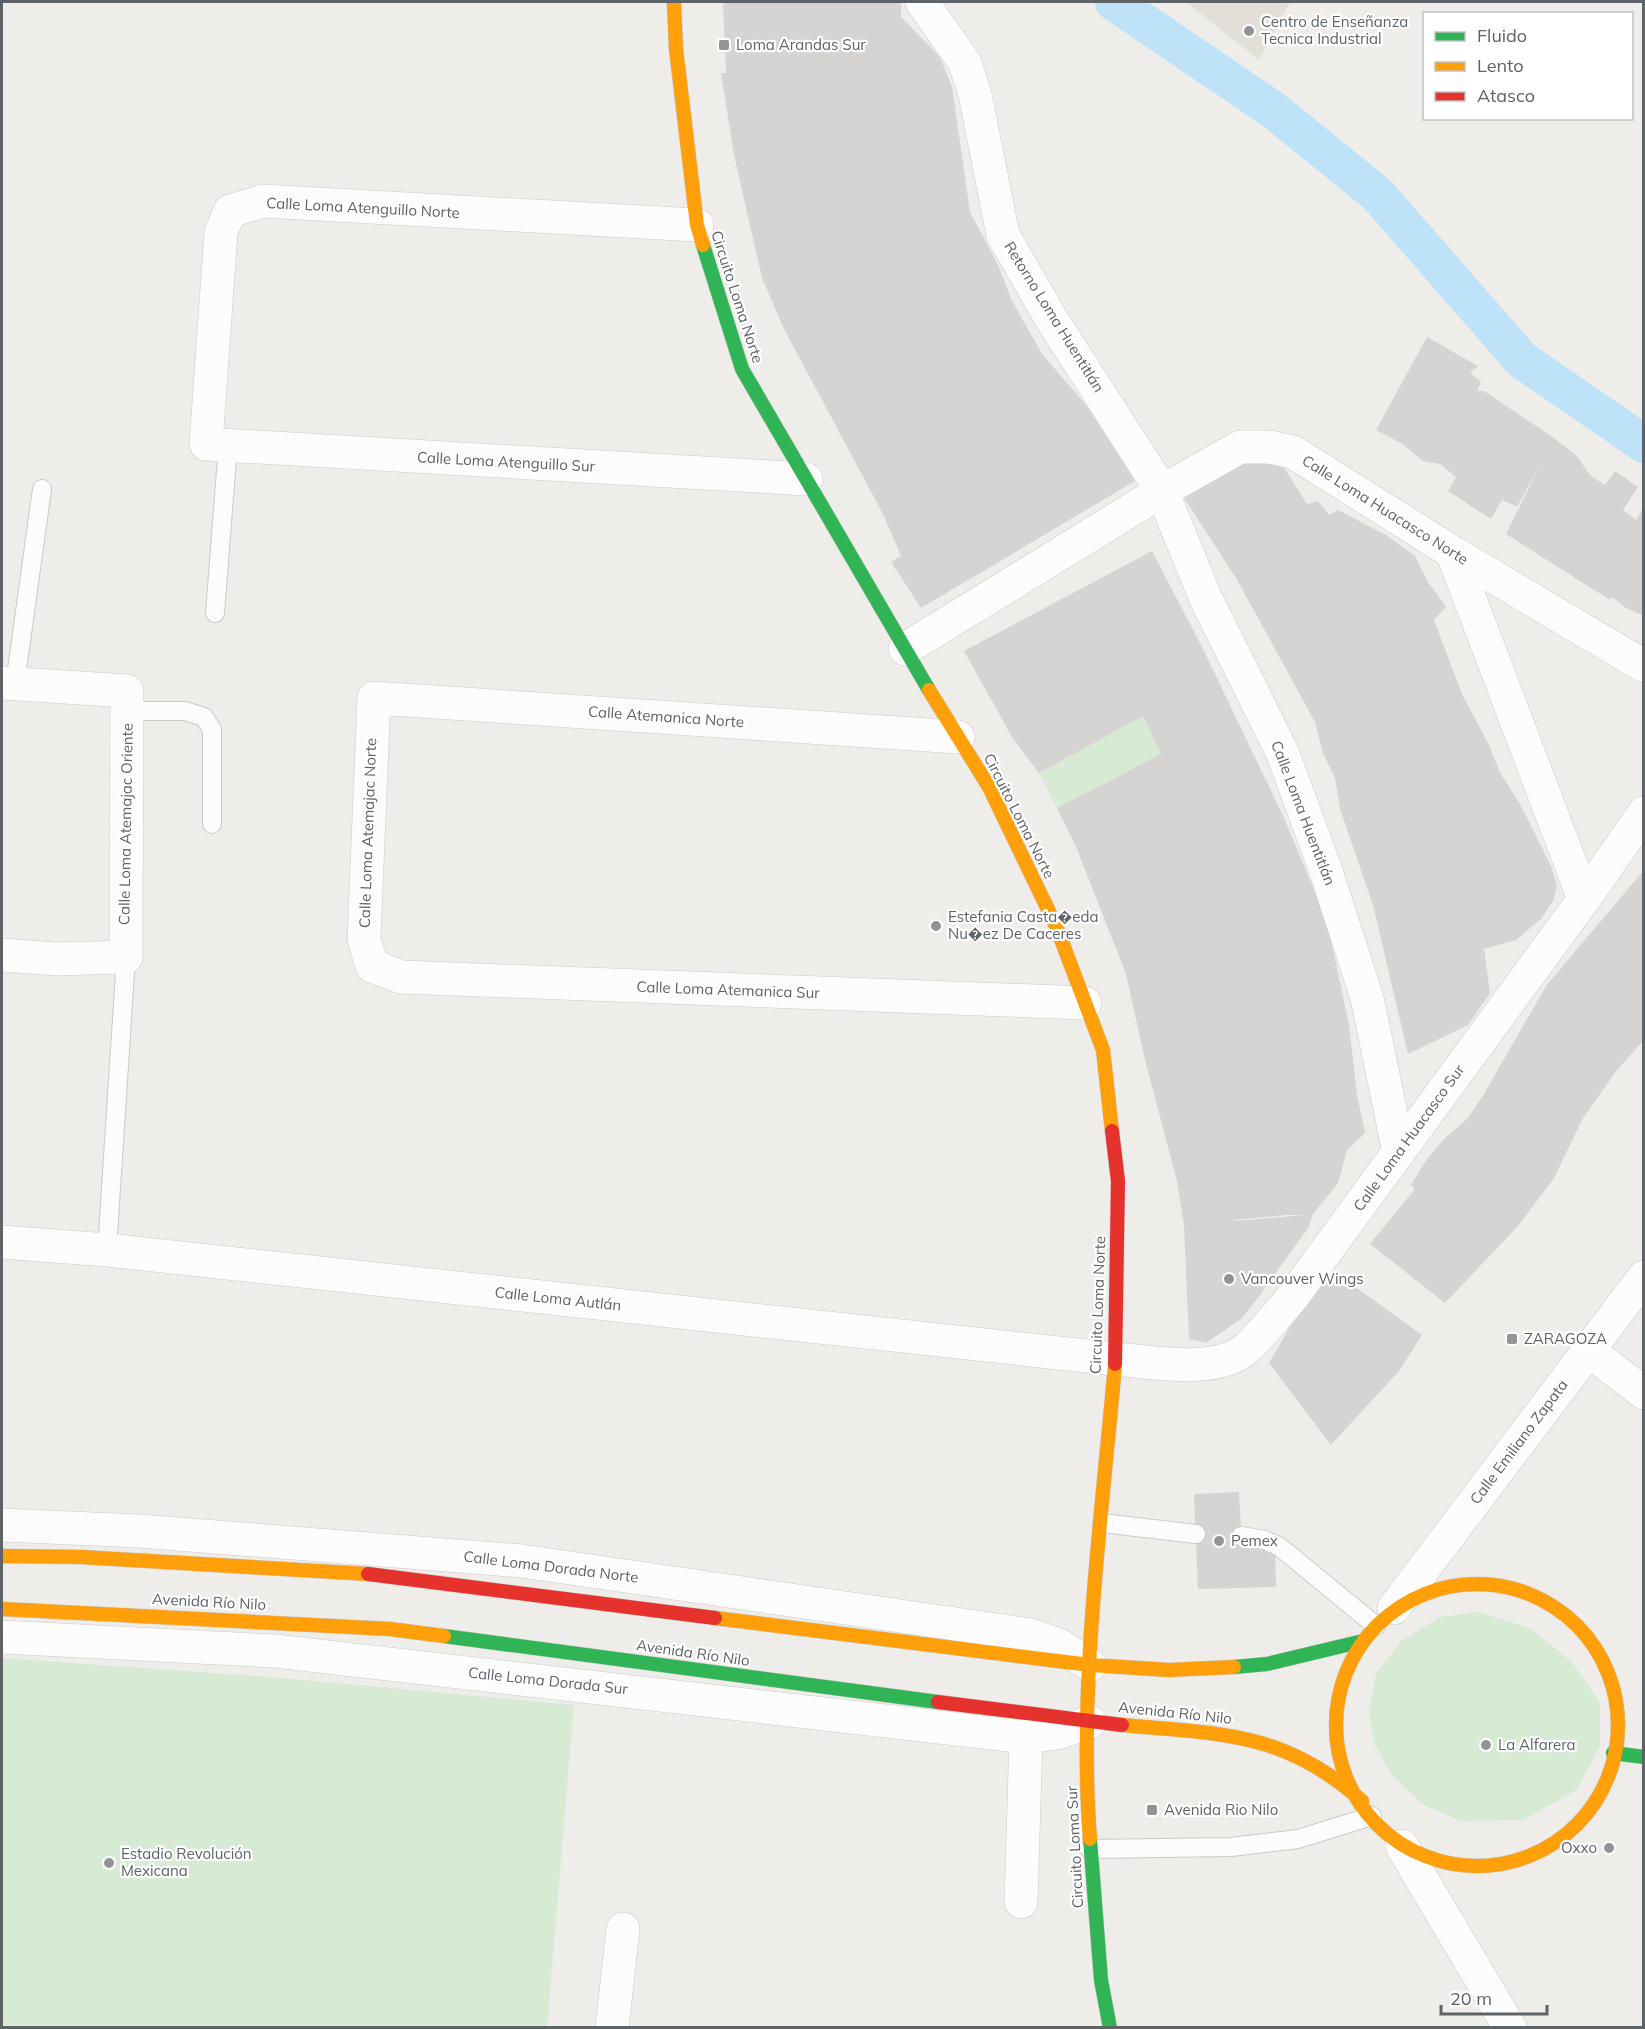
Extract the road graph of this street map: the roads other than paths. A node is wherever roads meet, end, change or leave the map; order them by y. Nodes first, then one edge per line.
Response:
1 (674, 2) edge
2 (922, 2) edge
3 (696, 225) junction
4 (217, 445) junction
5 (806, 479) junction
6 (42, 489) dead end
7 (1162, 491) junction
8 (1452, 552) junction
9 (215, 613) dead end
10 (905, 649) junction
11 (1644, 666) edge
12 (8, 684) edge
13 (374, 698) joint
14 (127, 701) junction
15 (958, 737) junction
16 (1644, 813) edge
17 (212, 824) dead end
18 (1584, 899) junction
19 (2, 955) edge
20 (126, 957) junction
21 (372, 966) joint
22 (1086, 1003) junction
23 (1399, 1152) junction
24 (2, 1242) edge
25 (107, 1250) junction
26 (1644, 1276) edge
27 (1588, 1351) junction
28 (1115, 1359) junction
29 (1644, 1393) edge
30 (1102, 1523) junction
31 (2, 1525) edge
32 (1196, 1534) dead end
33 (1241, 1536) dead end
34 (2, 1556) edge
35 (1385, 1617) junction
36 (7, 1623) edge
37 (1363, 1641) junction
38 (1090, 1665) junction
39 (1090, 1722) junction
40 (1026, 1737) junction
41 (1613, 1753) junction
42 (1644, 1757) edge
43 (1367, 1808) junction
44 (1402, 1846) junction
45 (1090, 1849) junction
46 (1021, 1902) dead end
47 (623, 1929) dead end
48 (612, 2028) edge
49 (1110, 2028) edge
50 (1510, 2028) edge

1 - 3 main road, Circuito Loma Norte
2 - 7 street, Retorno Loma Huentitlán
3 - 4 street, Calle Loma Atenguillo Norte
3 - 5 main road, Circuito Loma Norte
4 - 5 street, Calle Loma Atenguillo Sur
4 - 9 lane
5 - 10 main road, Circuito Loma Norte
6 - 12 lane
7 - 8 street, Calle Loma Huacasco Norte
7 - 10 street, Calle Loma Huacasco Norte
7 - 23 street, Calle Loma Huentitlán
8 - 11 street, Calle Loma Huacasco Norte
8 - 18 street
10 - 15 main road, Circuito Loma Norte
12 - 14 street
13 - 15 street, Calle Atemanica Norte
13 - 21 street, Calle Loma Atemajac Norte
14 - 17 lane
14 - 20 street, Calle Loma Atemajac Oriente
15 - 22 main road, Circuito Loma Norte
16 - 18 street, Calle Loma Huacasco Sur
18 - 23 street, Calle Loma Huacasco Sur
19 - 20 street
20 - 25 lane
21 - 22 street, Calle Loma Atemanica Sur
22 - 28 main road, Circuito Loma Norte
23 - 28 street, Calle Loma Huacasco Sur
24 - 25 street, Calle Loma Autlán
25 - 28 street, Calle Loma Autlán
26 - 27 street, Calle Emiliano Zapata
27 - 29 street
27 - 35 street, Calle Emiliano Zapata
28 - 30 main road, Circuito Loma Norte
30 - 32 lane
30 - 38 main road, Circuito Loma Norte
31 - 38 street, Calle Loma Dorada Norte
33 - 35 lane
34 - 38 main road
35 - 37 main road
35 - 41 main road
36 - 39 main road, Avenida Río Nilo
36 - 40 street, Calle Loma Dorada Sur
37 - 38 main road
37 - 43 main road
38 - 39 main road, Circuito Loma Sur
39 - 40 street, Calle Loma Dorada Sur
39 - 43 main road, Avenida Río Nilo
39 - 45 main road, Circuito Loma Sur
40 - 46 street
41 - 42 main road
41 - 44 main road
43 - 44 main road, Avenida Río Nilo
43 - 45 lane
44 - 50 street
45 - 49 main road, Circuito Loma Sur
47 - 48 street

